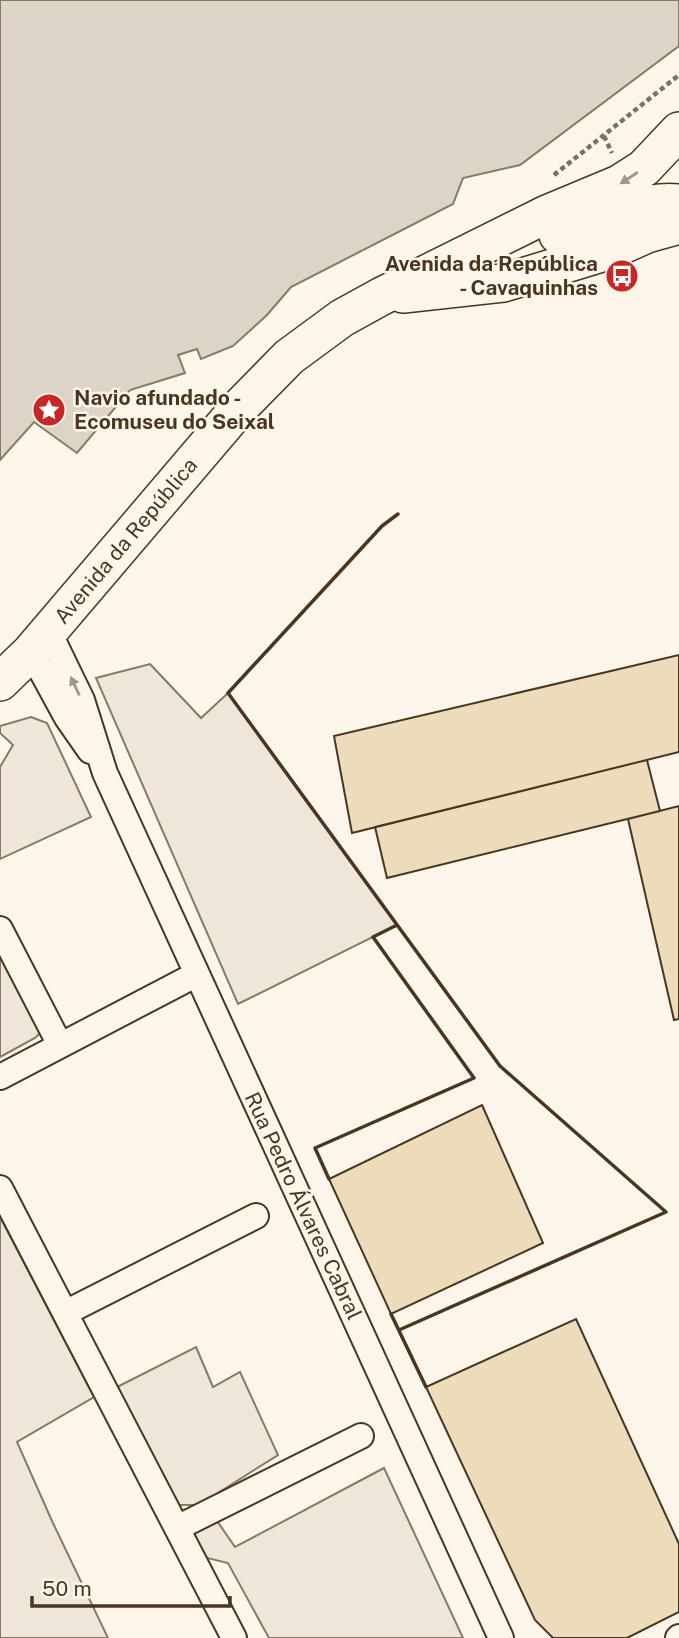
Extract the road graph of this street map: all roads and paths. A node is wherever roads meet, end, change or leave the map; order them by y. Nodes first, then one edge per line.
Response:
1 (679, 131) edge
2 (679, 203) edge
3 (679, 225) edge
4 (382, 296) junction
5 (40, 642) junction
6 (0, 682) edge
7 (0, 929) edge
8 (197, 974) junction
9 (60, 1045) junction
10 (0, 1077) edge
11 (0, 1188) edge
12 (256, 1216) dead end
13 (65, 1313) junction
14 (361, 1436) dead end
15 (177, 1528) junction
16 (234, 1638) edge
17 (501, 1638) edge

1 -> 4 main road, Avenida da República
2 - 4 main road, Avenida da República
3 - 4 main road
4 - 5 main road, Avenida da República
5 - 6 main road, Avenida da República
5 - 8 street, Rua Pedro Álvares Cabral
7 - 9 street
8 - 9 street
8 - 17 street, Rua Pedro Álvares Cabral
9 - 10 street
11 - 13 street
12 - 13 street
13 - 15 street
14 - 15 street
15 - 16 street

